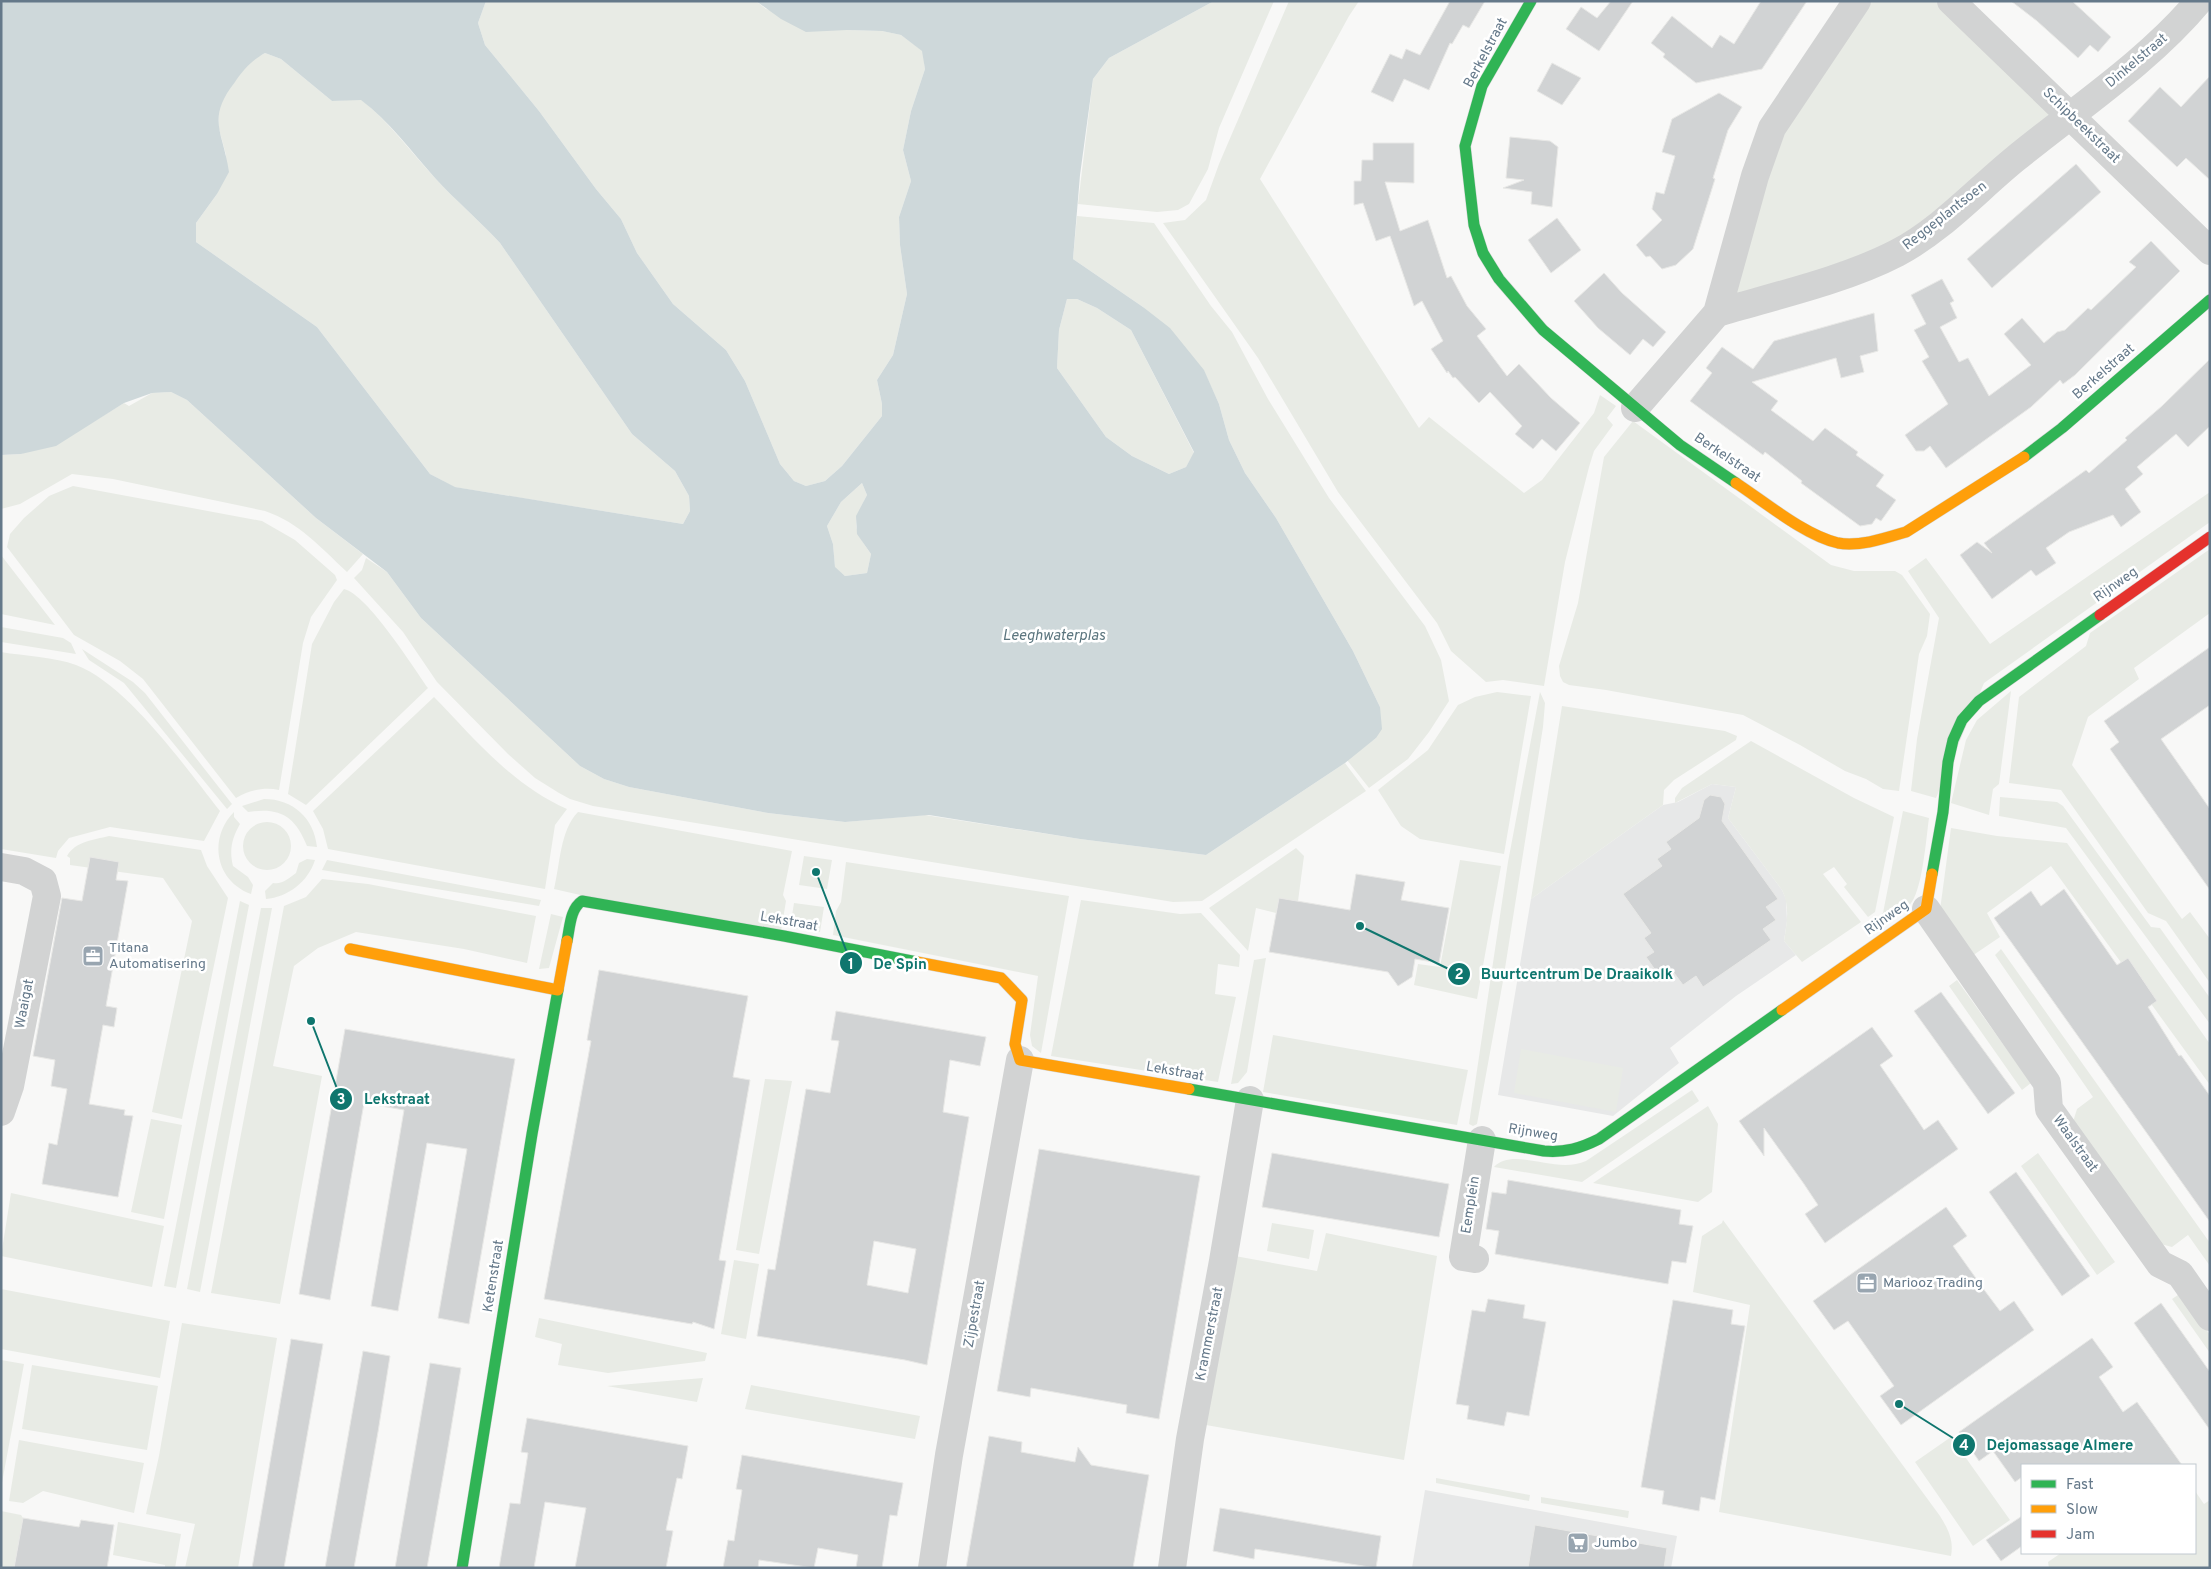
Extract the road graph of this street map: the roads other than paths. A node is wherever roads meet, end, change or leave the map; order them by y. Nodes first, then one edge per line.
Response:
1 (1532, 1) edge
2 (1857, 1) edge
3 (1951, 1) edge
4 (2199, 1) edge
5 (2071, 115) junction
6 (2210, 251) edge
7 (2210, 300) edge
8 (1718, 313) junction
9 (1635, 408) junction
10 (2210, 536) edge
11 (1, 868) edge
12 (1926, 909) junction
13 (350, 949) dead end
14 (558, 990) junction
15 (1020, 1060) junction
16 (1250, 1100) junction
17 (1, 1112) edge
18 (1469, 1138) junction
19 (1475, 1260) dead end
20 (2210, 1317) edge
21 (462, 1568) edge
22 (932, 1568) edge
23 (1172, 1568) edge

1 - 9 street, Berkelstraat
2 - 8 street
3 - 5 street, Schipbeekstraat
4 - 5 street, Dinkelstraat
5 - 6 street, Schipbeekstraat
5 - 8 street, Reggeplantsoen
7 - 9 street, Berkelstraat
8 - 9 street
10 - 12 street, Rijnweg
11 - 17 street, Waaigat
12 - 18 street, Rijnweg
12 - 20 street, Waalstraat
13 - 14 street
14 - 15 street, Lekstraat
14 - 21 street, Ketenstraat
15 - 16 street, Lekstraat
15 - 22 street, Zijpestraat
16 - 18 street, Lekstraat
16 - 23 street, Krammerstraat
18 - 19 street, Eemplein

